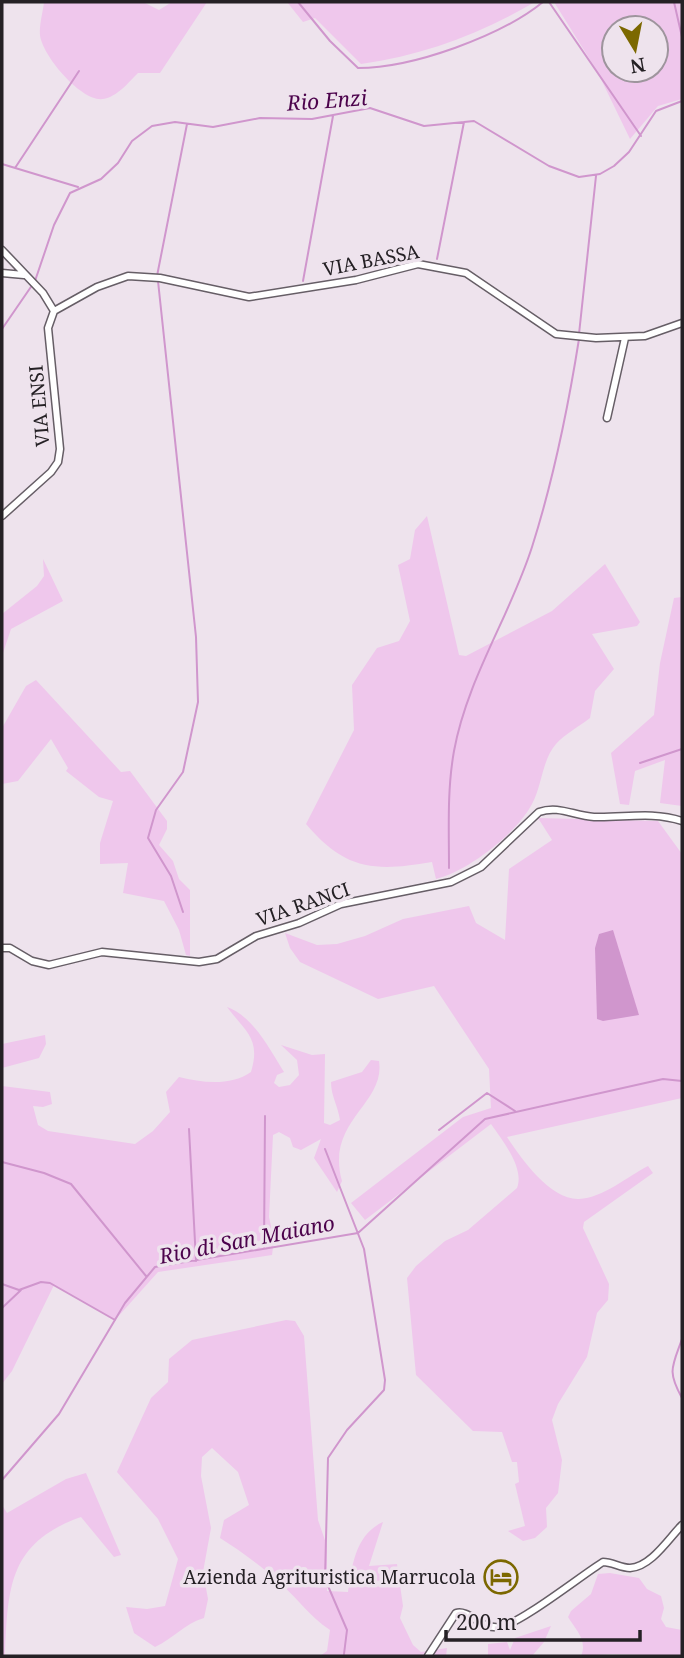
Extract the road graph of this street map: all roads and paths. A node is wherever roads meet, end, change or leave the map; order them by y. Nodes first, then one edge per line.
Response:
1 (2, 250) edge
2 (2, 273) edge
3 (26, 277) junction
4 (54, 311) junction
5 (682, 323) edge
6 (625, 338) junction
7 (607, 418) dead end
8 (2, 516) edge
9 (682, 821) edge
10 (2, 948) edge
11 (682, 1525) edge
12 (428, 1656) edge

1 - 3 street
2 - 3 street
3 - 4 street
4 - 6 street, VIA BASSA
4 - 8 street, VIA ENSI
5 - 6 street, VIA BASSA
6 - 7 street
9 - 10 street, VIA RANCI
11 - 12 street

